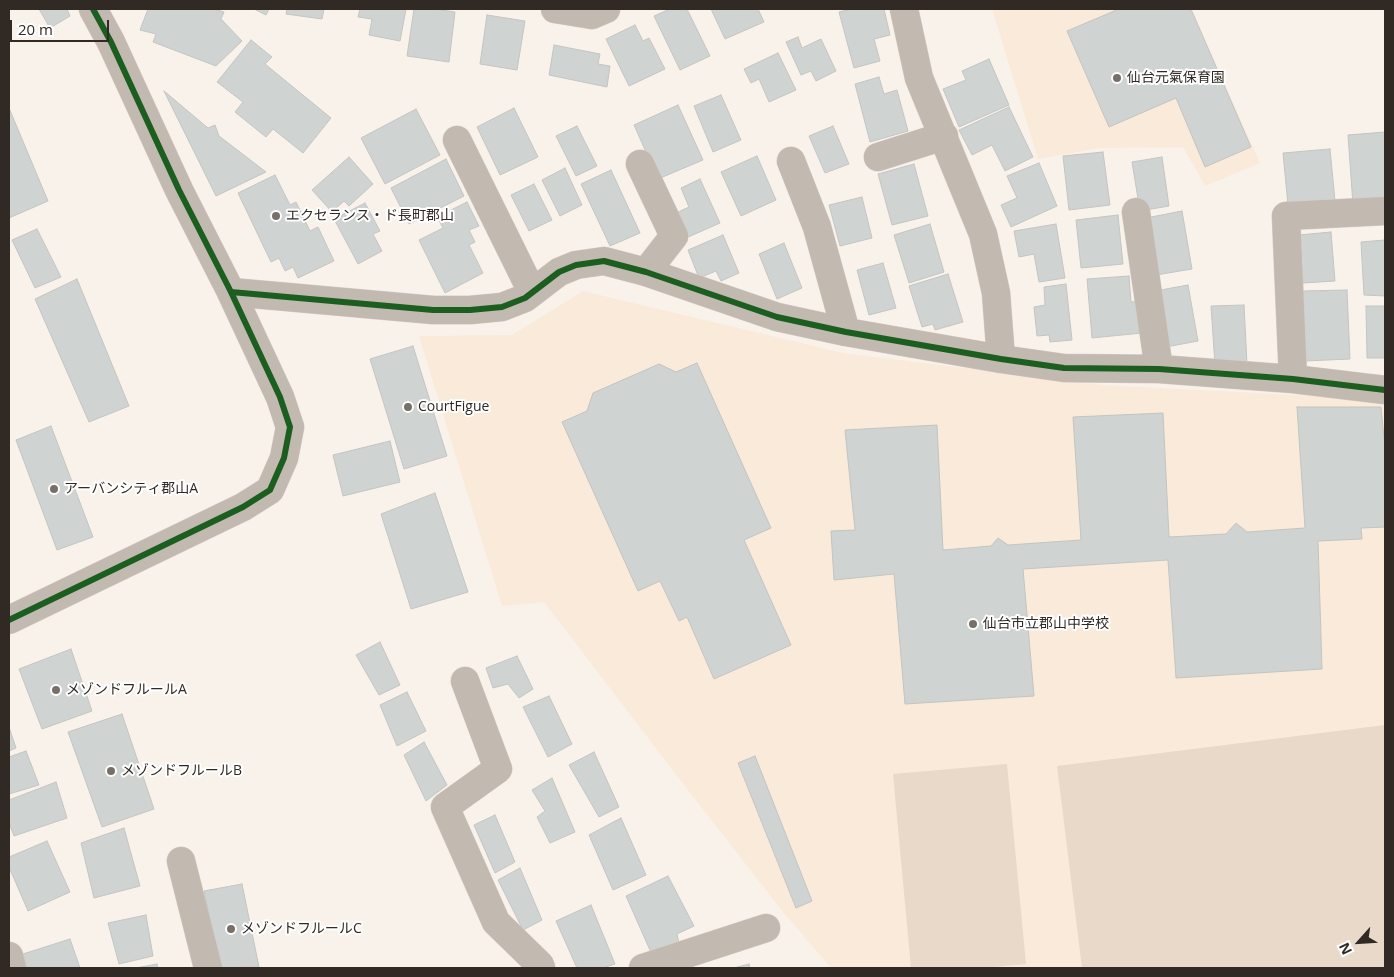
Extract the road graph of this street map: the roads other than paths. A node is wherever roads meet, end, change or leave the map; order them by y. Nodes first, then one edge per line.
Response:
1 (93, 9) edge
2 (555, 9) edge
3 (606, 9) edge
4 (911, 10) edge
5 (944, 136) junction
6 (457, 140) dead end
7 (878, 157) dead end
8 (791, 161) dead end
9 (640, 164) dead end
10 (1385, 211) edge
11 (1136, 212) dead end
12 (646, 272) junction
13 (231, 292) junction
14 (532, 292) junction
15 (846, 332) junction
16 (1001, 359) junction
17 (1159, 370) junction
18 (1293, 379) junction
19 (1385, 390) edge
20 (9, 620) edge
21 (465, 681) dead end
22 (181, 861) dead end
23 (766, 928) dead end
24 (9, 956) edge
25 (12, 968) edge
26 (208, 968) edge
27 (541, 968) edge
28 (643, 968) edge

1 - 13 street
2 - 3 street
4 - 5 street
5 - 7 street
5 - 16 street
6 - 14 street
8 - 15 street
9 - 12 street
10 - 18 street
11 - 17 street
12 - 14 street
12 - 15 street
13 - 14 street
13 - 20 street
15 - 16 street
16 - 17 street
17 - 18 street
18 - 19 street
21 - 27 street
22 - 26 street
23 - 28 street
24 - 25 street

